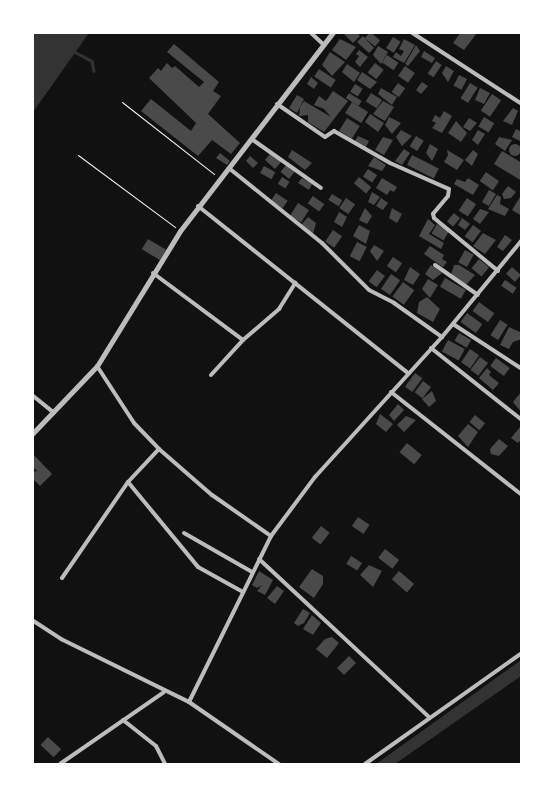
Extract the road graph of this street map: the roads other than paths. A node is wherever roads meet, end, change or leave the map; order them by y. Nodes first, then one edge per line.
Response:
1 (310, 32) edge
2 (334, 32) edge
3 (411, 32) edge
4 (323, 44) junction
5 (277, 104) junction
6 (522, 104) edge
7 (253, 140) junction
8 (230, 169) junction
9 (321, 188) dead end
10 (198, 206) junction
11 (522, 240) edge
12 (436, 265) dead end
13 (498, 272) junction
14 (152, 273) junction
15 (296, 283) junction
16 (478, 295) junction
17 (453, 324) junction
18 (442, 337) junction
19 (243, 340) junction
20 (431, 348) junction
21 (97, 366) junction
22 (522, 369) edge
23 (408, 373) junction
24 (211, 375) dead end
25 (391, 392) junction
26 (32, 394) edge
27 (55, 414) junction
28 (522, 420) edge
29 (32, 434) edge
30 (159, 449) junction
31 (128, 482) junction
32 (522, 495) edge
33 (184, 532) dead end
34 (271, 536) junction
35 (259, 559) junction
36 (252, 572) junction
37 (62, 578) dead end
38 (243, 592) junction
39 (32, 620) edge
40 (522, 653) edge
41 (164, 692) junction
42 (189, 702) junction
43 (430, 718) junction
44 (123, 720) junction
45 (60, 764) edge
46 (165, 764) edge
47 (279, 764) edge
48 (365, 764) edge

1 - 4 street
2 - 4 street
3 - 6 street
4 - 5 street
5 - 7 street
5 - 13 street
7 - 8 street
7 - 9 street
8 - 10 street
8 - 18 street
10 - 14 street
10 - 15 street
11 - 13 street
12 - 16 street
13 - 16 street
14 - 19 street
14 - 21 street
15 - 19 street
15 - 23 street
16 - 17 street
17 - 18 street
17 - 22 street
18 - 20 street
19 - 24 street
20 - 23 street
20 - 28 street
21 - 27 street
21 - 30 street
23 - 25 street
25 - 32 street
25 - 34 street
26 - 27 street
27 - 29 street
30 - 31 street
30 - 34 street
31 - 37 street
31 - 38 street
33 - 36 street
34 - 35 street
35 - 36 street
35 - 43 street
36 - 38 street
38 - 42 street
39 - 41 street
40 - 43 street
41 - 42 street
41 - 44 street
42 - 47 street
43 - 48 street
44 - 45 street
44 - 46 street

